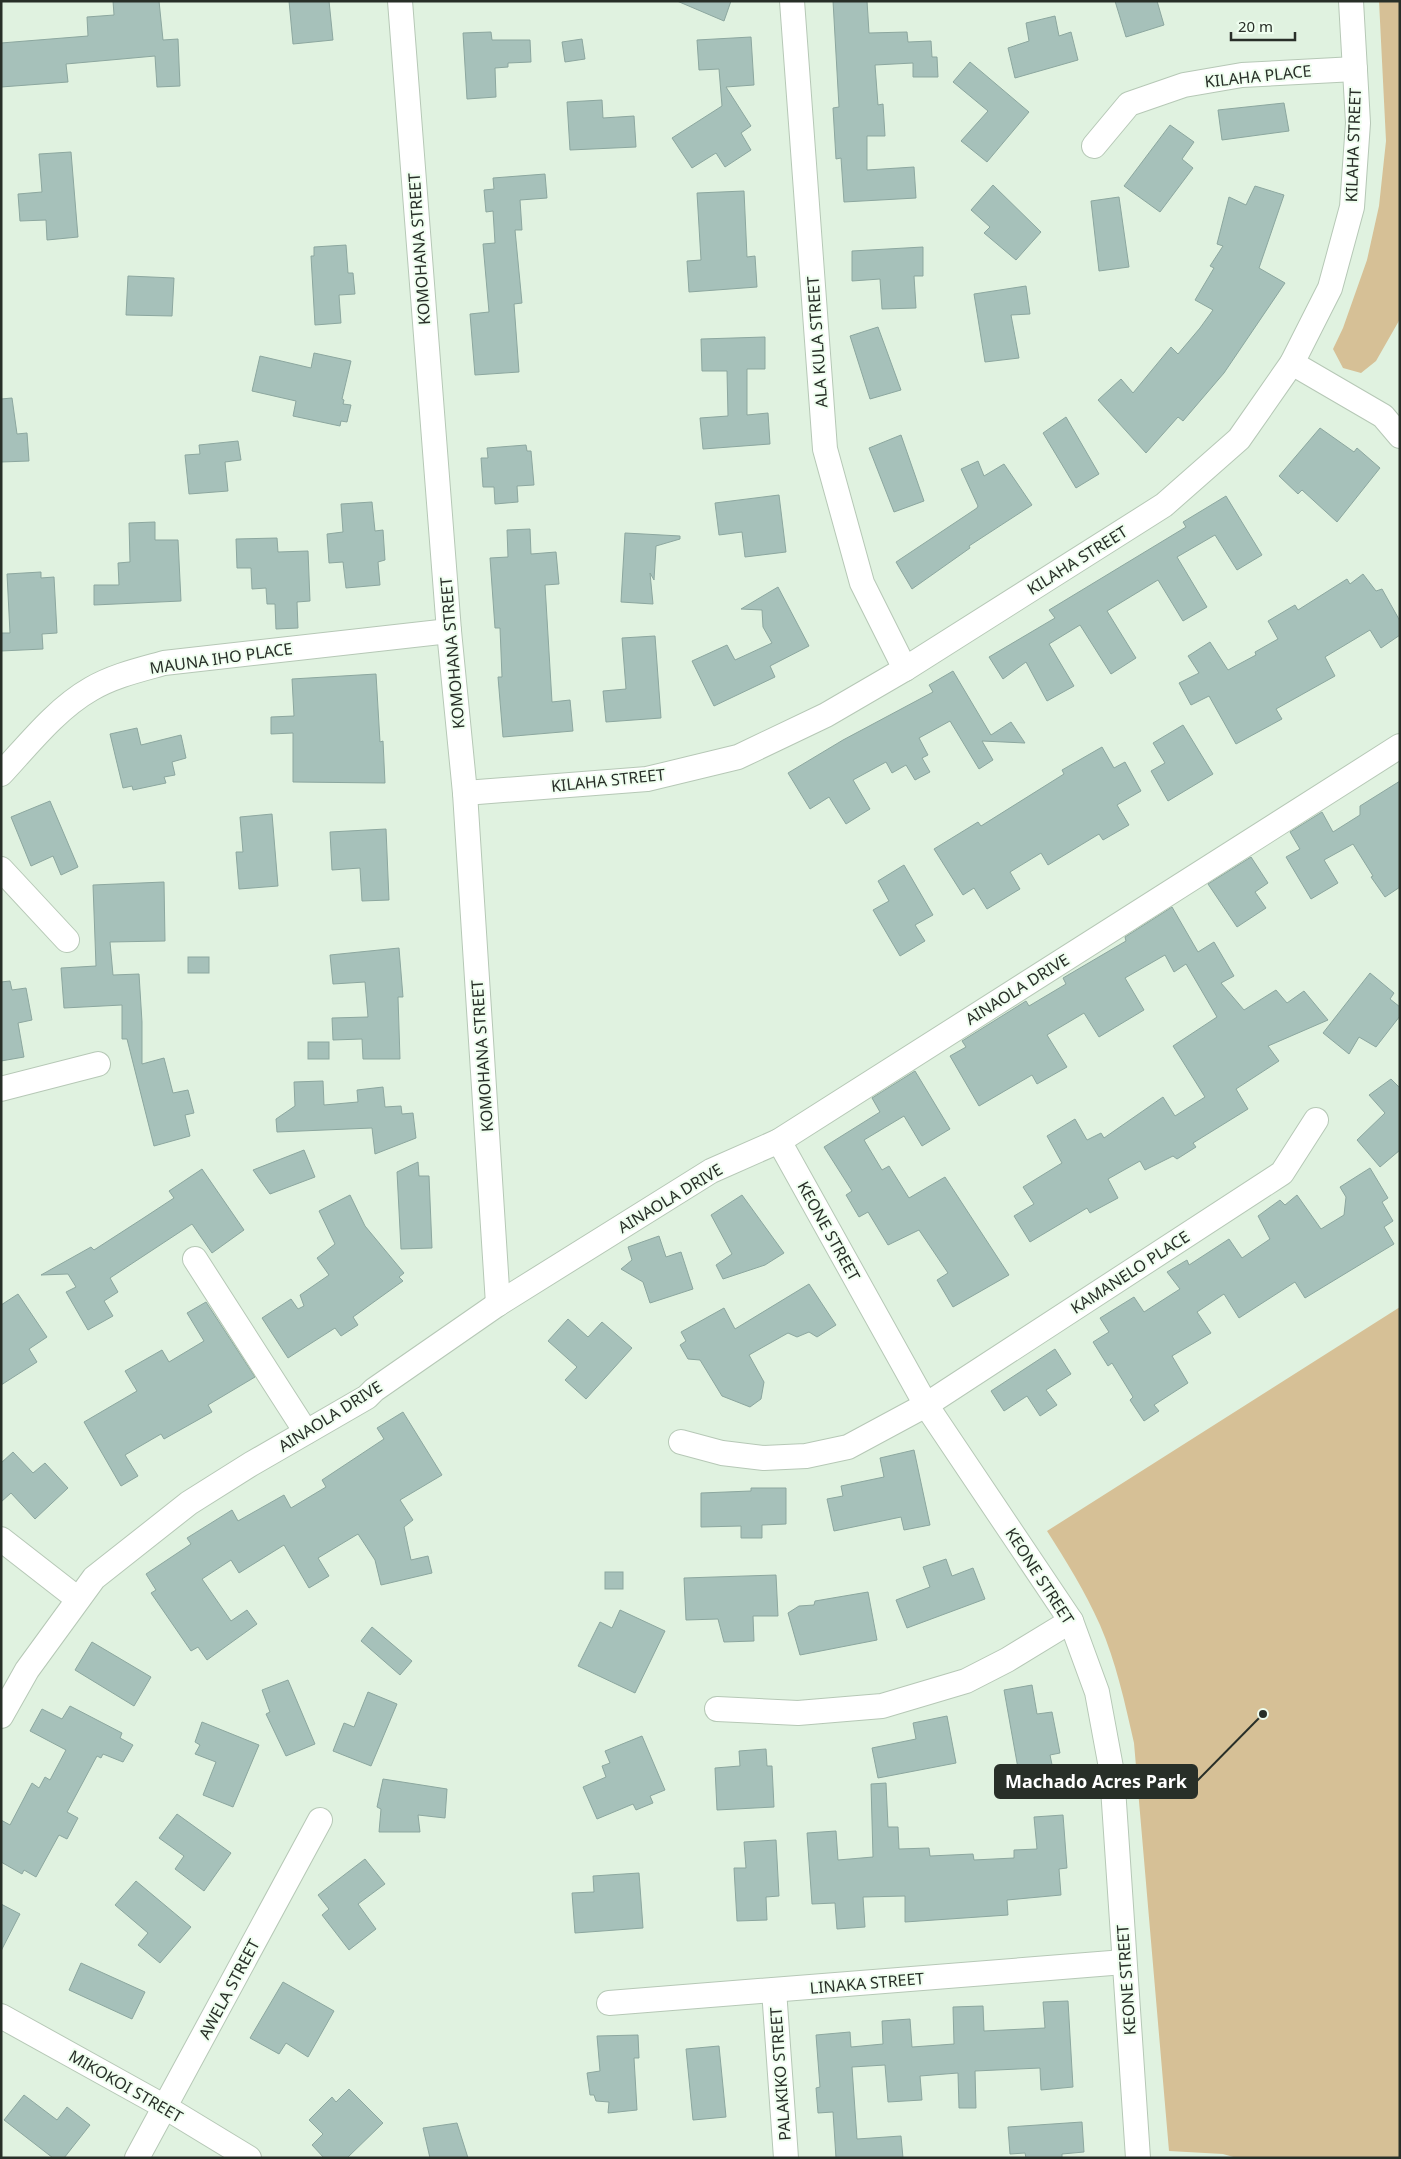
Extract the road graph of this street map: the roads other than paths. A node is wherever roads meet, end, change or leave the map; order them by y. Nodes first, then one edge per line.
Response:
1 (400, 1) edge
2 (792, 1) edge
3 (1351, 1) edge
4 (1355, 68) junction
5 (1094, 146) dead end
6 (1292, 363) junction
7 (1400, 436) edge
8 (449, 630) junction
9 (906, 668) junction
10 (1400, 746) edge
11 (1, 774) edge
12 (465, 793) junction
13 (1, 869) edge
14 (67, 940) dead end
15 (98, 1064) dead end
16 (1, 1089) edge
17 (1316, 1120) dead end
18 (779, 1141) junction
19 (195, 1259) dead end
20 (498, 1304) junction
21 (926, 1405) junction
22 (306, 1432) junction
23 (681, 1442) dead end
24 (1, 1539) edge
25 (78, 1599) junction
26 (1071, 1621) junction
27 (717, 1710) dead end
28 (1, 1716) edge
29 (320, 1820) dead end
30 (1124, 1962) junction
31 (774, 1990) junction
32 (609, 2002) dead end
33 (1, 2016) edge
34 (165, 2107) junction
35 (137, 2158) edge
36 (249, 2158) edge
37 (786, 2158) edge
38 (1138, 2158) edge

1 - 8 street, KOMOHANA STREET
2 - 9 street, ALA KULA STREET
3 - 4 street, KILAHA STREET
4 - 5 street, KILAHA PLACE
4 - 6 street, KILAHA STREET
6 - 7 street
6 - 9 street, KILAHA STREET
8 - 11 street, MAUNA IHO PLACE
8 - 12 street, KOMOHANA STREET
9 - 12 street, KILAHA STREET
10 - 18 street, AINAOLA DRIVE
12 - 20 street, KOMOHANA STREET
13 - 14 street
15 - 16 street
17 - 21 street, KAMANELO PLACE
18 - 20 street, AINAOLA DRIVE
18 - 21 street, KEONE STREET
19 - 22 street
20 - 22 street, AINAOLA DRIVE
21 - 23 street, KAMANELO PLACE
21 - 26 street, KEONE STREET
22 - 25 street, AINAOLA DRIVE
24 - 25 street
25 - 28 street, AINAOLA DRIVE
26 - 27 street
26 - 30 street, KEONE STREET
29 - 34 street, AWELA STREET
30 - 31 street, LINAKA STREET
30 - 38 street, KEONE STREET
31 - 32 street, LINAKA STREET
31 - 37 street, PALAKIKO STREET
33 - 34 street, MIKOKOI STREET
34 - 35 street, AWELA STREET
34 - 36 street, MIKOKOI STREET

